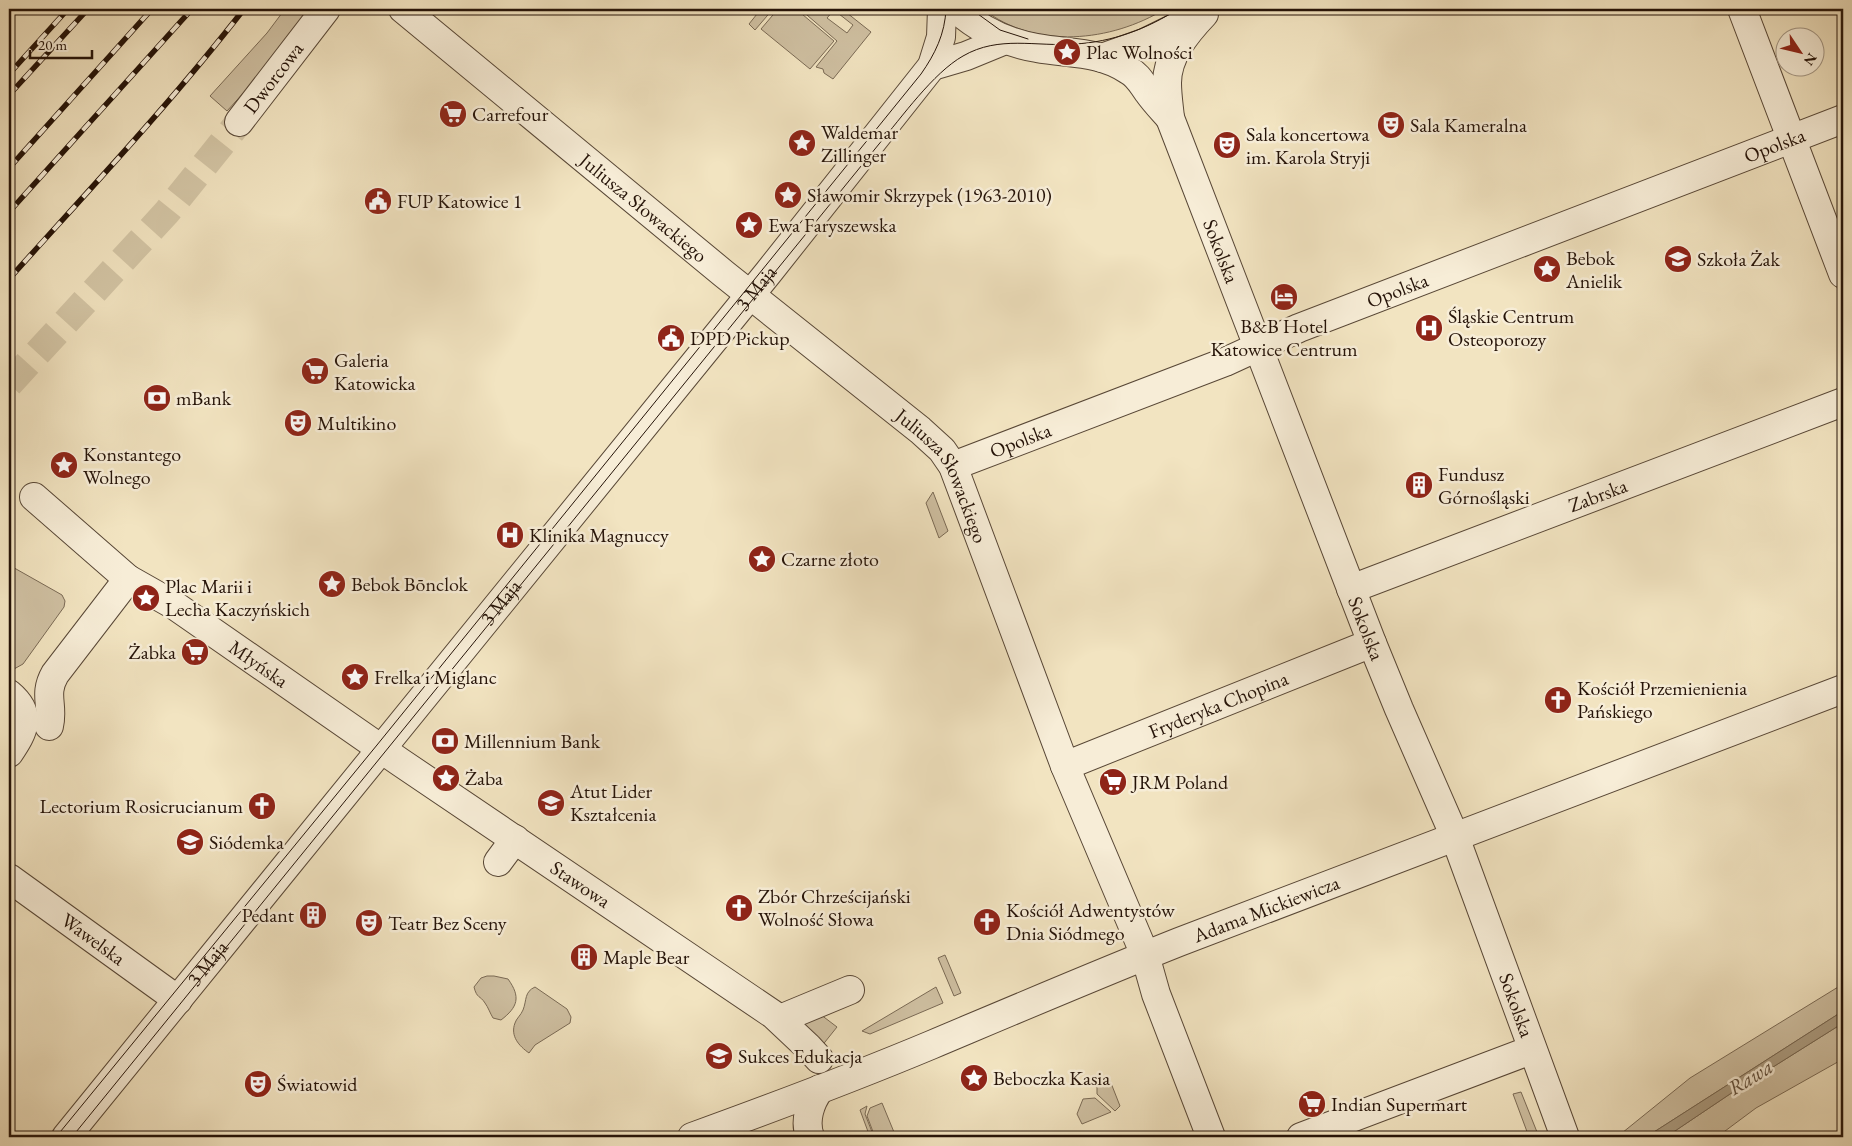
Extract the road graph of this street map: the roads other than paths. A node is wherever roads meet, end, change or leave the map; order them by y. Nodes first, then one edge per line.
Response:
1 (326, 9) edge
2 (402, 9) edge
3 (942, 9) edge
4 (956, 9) edge
5 (1742, 9) edge
6 (1206, 11) edge
7 (1005, 40) junction
8 (1102, 58) junction
9 (932, 66) junction
10 (1170, 118) junction
11 (1843, 119) edge
12 (238, 122) tunnel mouth
13 (1792, 139) junction
14 (1843, 274) edge
15 (750, 295) junction
16 (1258, 346) junction
17 (1843, 402) edge
18 (953, 466) junction
19 (34, 497) dead end
20 (128, 579) junction
21 (1352, 589) junction
22 (1372, 643) junction
23 (1843, 689) edge
24 (9, 694) edge
25 (49, 726) dead end
26 (381, 749) junction
27 (9, 753) edge
28 (1065, 766) junction
29 (1455, 837) junction
30 (515, 839) junction
31 (498, 862) dead end
32 (9, 878) edge
33 (1145, 955) junction
34 (850, 990) dead end
35 (178, 1000) junction
36 (780, 1019) junction
37 (1532, 1050) junction
38 (819, 1059) dead end
39 (820, 1089) junction
40 (66, 1137) edge
41 (692, 1137) edge
42 (810, 1137) edge
43 (1211, 1137) edge
44 (1300, 1137) edge
45 (1564, 1137) edge

1 - 12 street, Dworcowa
2 - 15 street, Juliusza Słowackiego
3 - 9 street, 3 Maja
4 - 7 street
5 - 13 street
6 - 8 street
6 - 10 street, Sokolska
7 - 8 street
7 - 9 street
8 - 10 street, Sokolska
9 - 15 street, 3 Maja
10 - 16 street, Sokolska
11 - 13 street, Opolska
13 - 14 street
13 - 16 street, Opolska
15 - 18 street, Juliusza Słowackiego
15 - 26 street, 3 Maja
16 - 18 street, Opolska
16 - 21 street, Sokolska
17 - 21 street, Zabrska
18 - 28 street, Juliusza Słowackiego
19 - 20 street, Młyńska
20 - 25 street
20 - 26 street, Młyńska
21 - 22 street, Sokolska
22 - 28 street, Fryderyka Chopina
22 - 29 street, Sokolska
23 - 29 street, Adama Mickiewicza
24 - 27 street
26 - 30 street, Stawowa
26 - 35 street, 3 Maja
28 - 33 street, Juliusza Słowackiego
29 - 33 street, Adama Mickiewicza
29 - 37 street, Sokolska
30 - 31 street
30 - 36 street, Stawowa
32 - 35 street, Wawelska
33 - 39 street, Adama Mickiewicza
33 - 43 street, Juliusza Słowackiego
34 - 36 street
35 - 40 street, 3 Maja
36 - 38 street, Stawowa
37 - 44 street
37 - 45 street, Sokolska
39 - 41 street, Adama Mickiewicza
39 - 42 street

